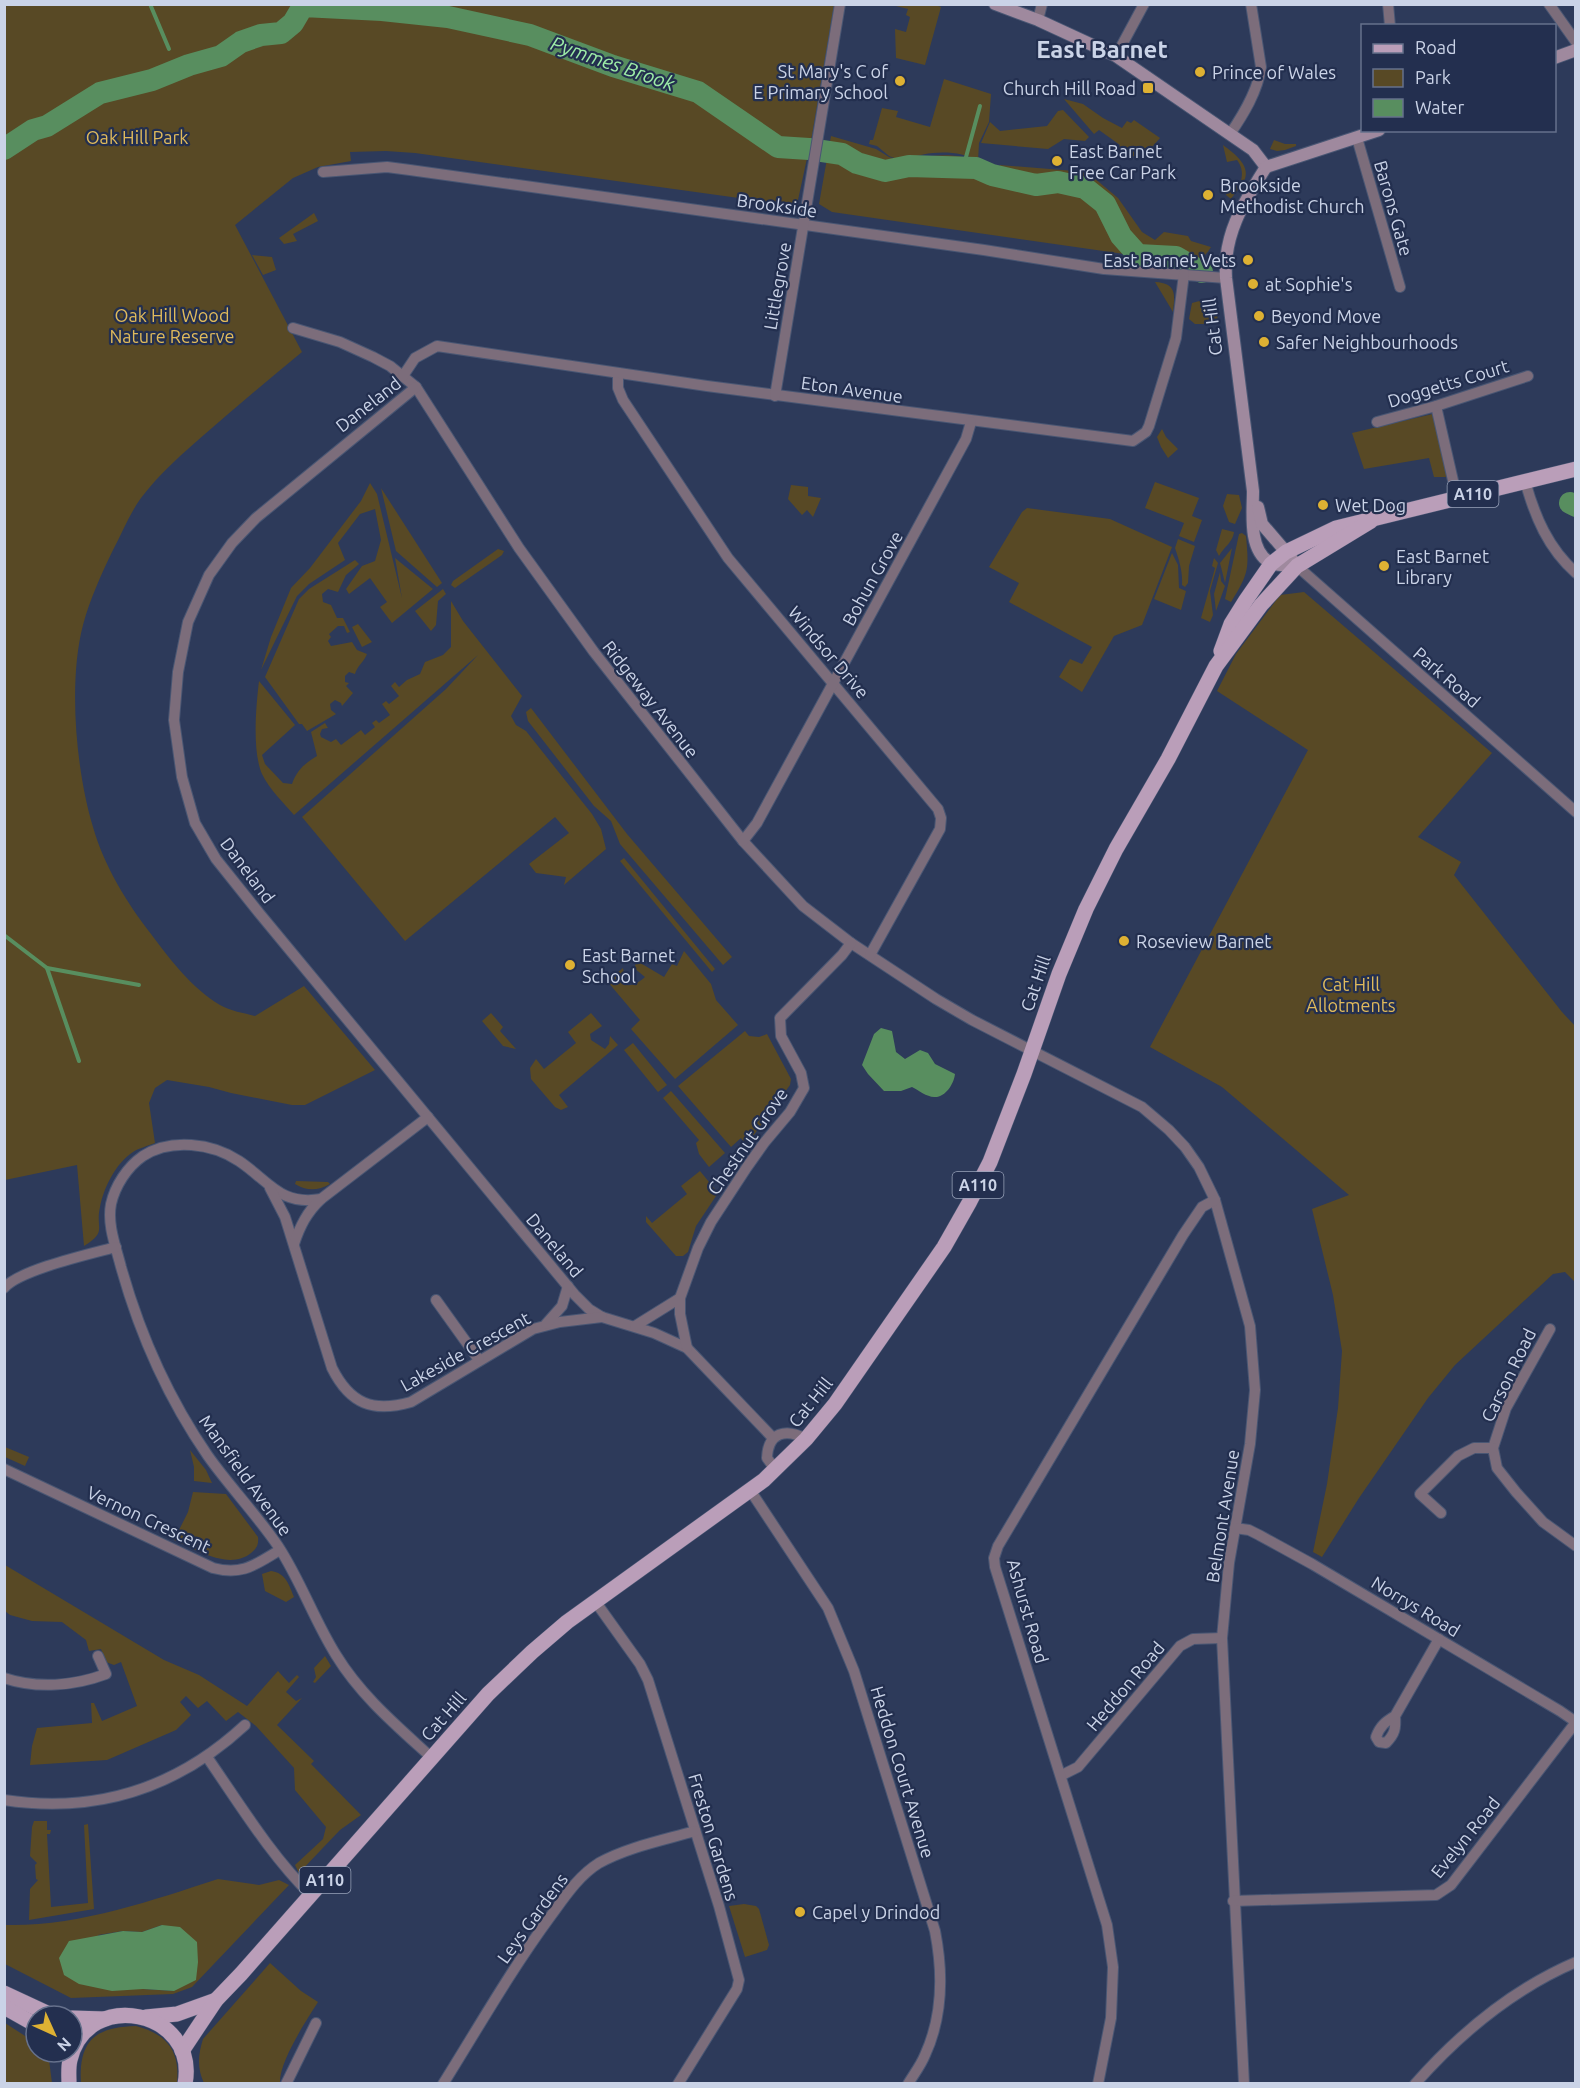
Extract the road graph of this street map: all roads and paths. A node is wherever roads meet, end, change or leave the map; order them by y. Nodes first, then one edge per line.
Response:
1 (840, 4) edge
2 (995, 4) edge
3 (1042, 4) edge
4 (1144, 4) edge
5 (1251, 4) edge
6 (1388, 4) edge
7 (1549, 4) edge
8 (1038, 20) junction
9 (1390, 24) edge
10 (1575, 42) edge
11 (1575, 50) edge
12 (1116, 56) junction
13 (1556, 57) edge
14 (1374, 132) edge
15 (1230, 134) junction
16 (1357, 138) junction
17 (1266, 167) junction
18 (323, 172) dead end
19 (804, 226) junction
20 (1190, 275) junction
21 (1226, 278) junction
22 (1400, 287) dead end
23 (293, 328) dead end
24 (618, 373) junction
25 (404, 376) junction
26 (1528, 376) dead end
27 (416, 387) junction
28 (776, 396) junction
29 (1436, 406) junction
30 (971, 422) junction
31 (1377, 422) dead end
32 (1575, 469) edge
33 (1525, 481) junction
34 (1253, 491) junction
35 (1457, 498) junction
36 (1371, 521) junction
37 (1286, 552) junction
38 (1271, 564) junction
39 (1297, 566) junction
40 (1575, 573) edge
41 (1216, 666) junction
42 (833, 683) junction
43 (1575, 812) edge
44 (743, 841) junction
45 (851, 943) junction
46 (870, 955) junction
47 (1032, 1051) junction
48 (428, 1117) junction
49 (270, 1187) junction
50 (321, 1199) junction
51 (1215, 1200) junction
52 (294, 1244) junction
53 (116, 1247) junction
54 (568, 1286) junction
55 (4, 1288) edge
56 (680, 1299) junction
57 (436, 1300) dead end
58 (602, 1317) junction
59 (545, 1325) junction
60 (635, 1326) junction
61 (1550, 1329) dead end
62 (687, 1348) junction
63 (479, 1360) junction
64 (773, 1438) junction
65 (806, 1439) junction
66 (1493, 1448) junction
67 (4, 1469) edge
68 (776, 1469) junction
69 (750, 1490) junction
70 (1441, 1513) dead end
71 (1235, 1528) junction
72 (1575, 1545) edge
73 (280, 1550) junction
74 (595, 1601) junction
75 (1222, 1638) junction
76 (1439, 1639) junction
77 (98, 1656) dead end
78 (4, 1678) edge
79 (1395, 1716) dead end
80 (1575, 1722) edge
81 (245, 1725) dead end
82 (207, 1756) junction
83 (432, 1758) junction
84 (1062, 1775) junction
85 (4, 1800) edge
86 (695, 1831) junction
87 (311, 1895) junction
88 (1233, 1901) junction
89 (1575, 1962) edge
90 (4, 1994) edge
91 (216, 2000) junction
92 (27, 2004) edge
93 (4, 2007) edge
94 (145, 2017) junction
95 (24, 2018) edge
96 (84, 2018) edge
97 (105, 2019) junction
98 (316, 2023) dead end
99 (84, 2034) edge
100 (182, 2051) junction
101 (67, 2064) edge
102 (187, 2082) edge
103 (69, 2084) edge
104 (286, 2084) edge
105 (443, 2084) edge
106 (678, 2084) edge
107 (908, 2084) edge
108 (1098, 2084) edge
109 (1244, 2084) edge
110 (1415, 2084) edge

1 - 19 street, Littlegrove
2 - 8 main road
3 - 8 street
4 - 12 street
5 - 15 street
6 - 9 street
7 - 10 street
8 - 12 main road
11 - 13 main road
12 - 15 main road
14 - 16 main road
15 - 17 main road
16 - 17 main road
16 - 22 street, Barons Gate
17 - 21 main road, Cat Hill
18 - 19 street, Brookside
19 - 20 street, Brookside
19 - 28 street, Littlegrove
20 - 21 street, Brookside
20 - 30 street, Eton Avenue
21 - 34 main road, Cat Hill
23 - 25 street, Ridgeway Avenue
24 - 25 street, Eton Avenue
24 - 28 street, Eton Avenue
24 - 42 street, Windsor Drive
25 - 27 street, Ridgeway Avenue
26 - 29 street, Doggetts Court
27 - 44 street, Ridgeway Avenue
27 - 48 street, Daneland
28 - 30 street, Eton Avenue
29 - 31 street, Doggetts Court
29 - 35 street
30 - 42 street, Bohun Grove
32 - 33 main road, A110
33 - 35 main road, A110
33 - 40 street
34 - 37 main road, Cat Hill
34 - 38 main road, Cat Hill
35 - 36 main road, A110
36 - 37 main road, A110
36 - 39 main road, A110
37 - 38 main road, Cat Hill / A110
37 - 39 main road, Cat Hill
38 - 39 main road
38 - 41 main road, Cat Hill / A110
39 - 41 main road, Cat Hill / A110
39 - 43 street, Park Road
41 - 47 main road, Cat Hill / A110
42 - 44 street, Bohun Grove
42 - 46 street, Windsor Drive
44 - 45 street, Ridgeway Avenue
45 - 46 street, Ridgeway Avenue
45 - 56 street, Chestnut Grove
46 - 47 street, Ridgeway Avenue
47 - 51 street, Belmont Avenue
47 - 65 main road, Cat Hill / A110
48 - 50 street
48 - 54 street, Daneland
49 - 50 street, Mansfield Avenue
49 - 52 street, Lakeside Crescent
49 - 53 street, Mansfield Avenue
50 - 52 street
51 - 71 street, Belmont Avenue
51 - 84 street, Ashurst Road
52 - 63 street, Lakeside Crescent
53 - 55 street
53 - 73 street, Mansfield Avenue
54 - 58 street, Daneland
54 - 59 street, Lakeside Crescent
56 - 60 street
56 - 62 street, Chestnut Grove
57 - 63 street
58 - 59 street, Lakeside Crescent
58 - 60 street, Daneland
59 - 63 street, Lakeside Crescent
60 - 62 street, Daneland
61 - 66 street, Carson Road
62 - 64 street, Daneland
64 - 65 street
64 - 68 street
65 - 68 main road, Cat Hill / A110
66 - 70 street
66 - 72 street, Carson Road
67 - 73 street, Vernon Crescent
68 - 69 main road, Cat Hill / A110
69 - 74 main road, Cat Hill / A110
69 - 107 street, Heddon Court Avenue
71 - 75 street, Belmont Avenue
71 - 76 street, Norrys Road
73 - 83 street, Mansfield Avenue
74 - 83 main road, Cat Hill / A110
74 - 86 street, Freston Gardens
75 - 84 street, Heddon Road
75 - 88 street, Belmont Avenue
76 - 79 street
76 - 80 street, Norrys Road
77 - 78 street
80 - 88 street, Evelyn Road
81 - 82 street
82 - 85 street
82 - 87 street
83 - 87 main road, Cat Hill / A110
84 - 108 street, Ashurst Road
86 - 105 street, Leys Gardens
86 - 106 street, Freston Gardens
87 - 91 main road, Cat Hill / A110
88 - 109 street, Belmont Avenue
89 - 110 street
90 - 92 main road
91 - 94 main road, Cat Hill / A110
91 - 100 main road, Cat Hill / A110
93 - 95 main road
94 - 97 main road, Cat Hill
94 - 100 main road
96 - 97 main road, Cat Hill
97 - 99 main road
98 - 104 street
100 - 102 main road
101 - 103 main road

